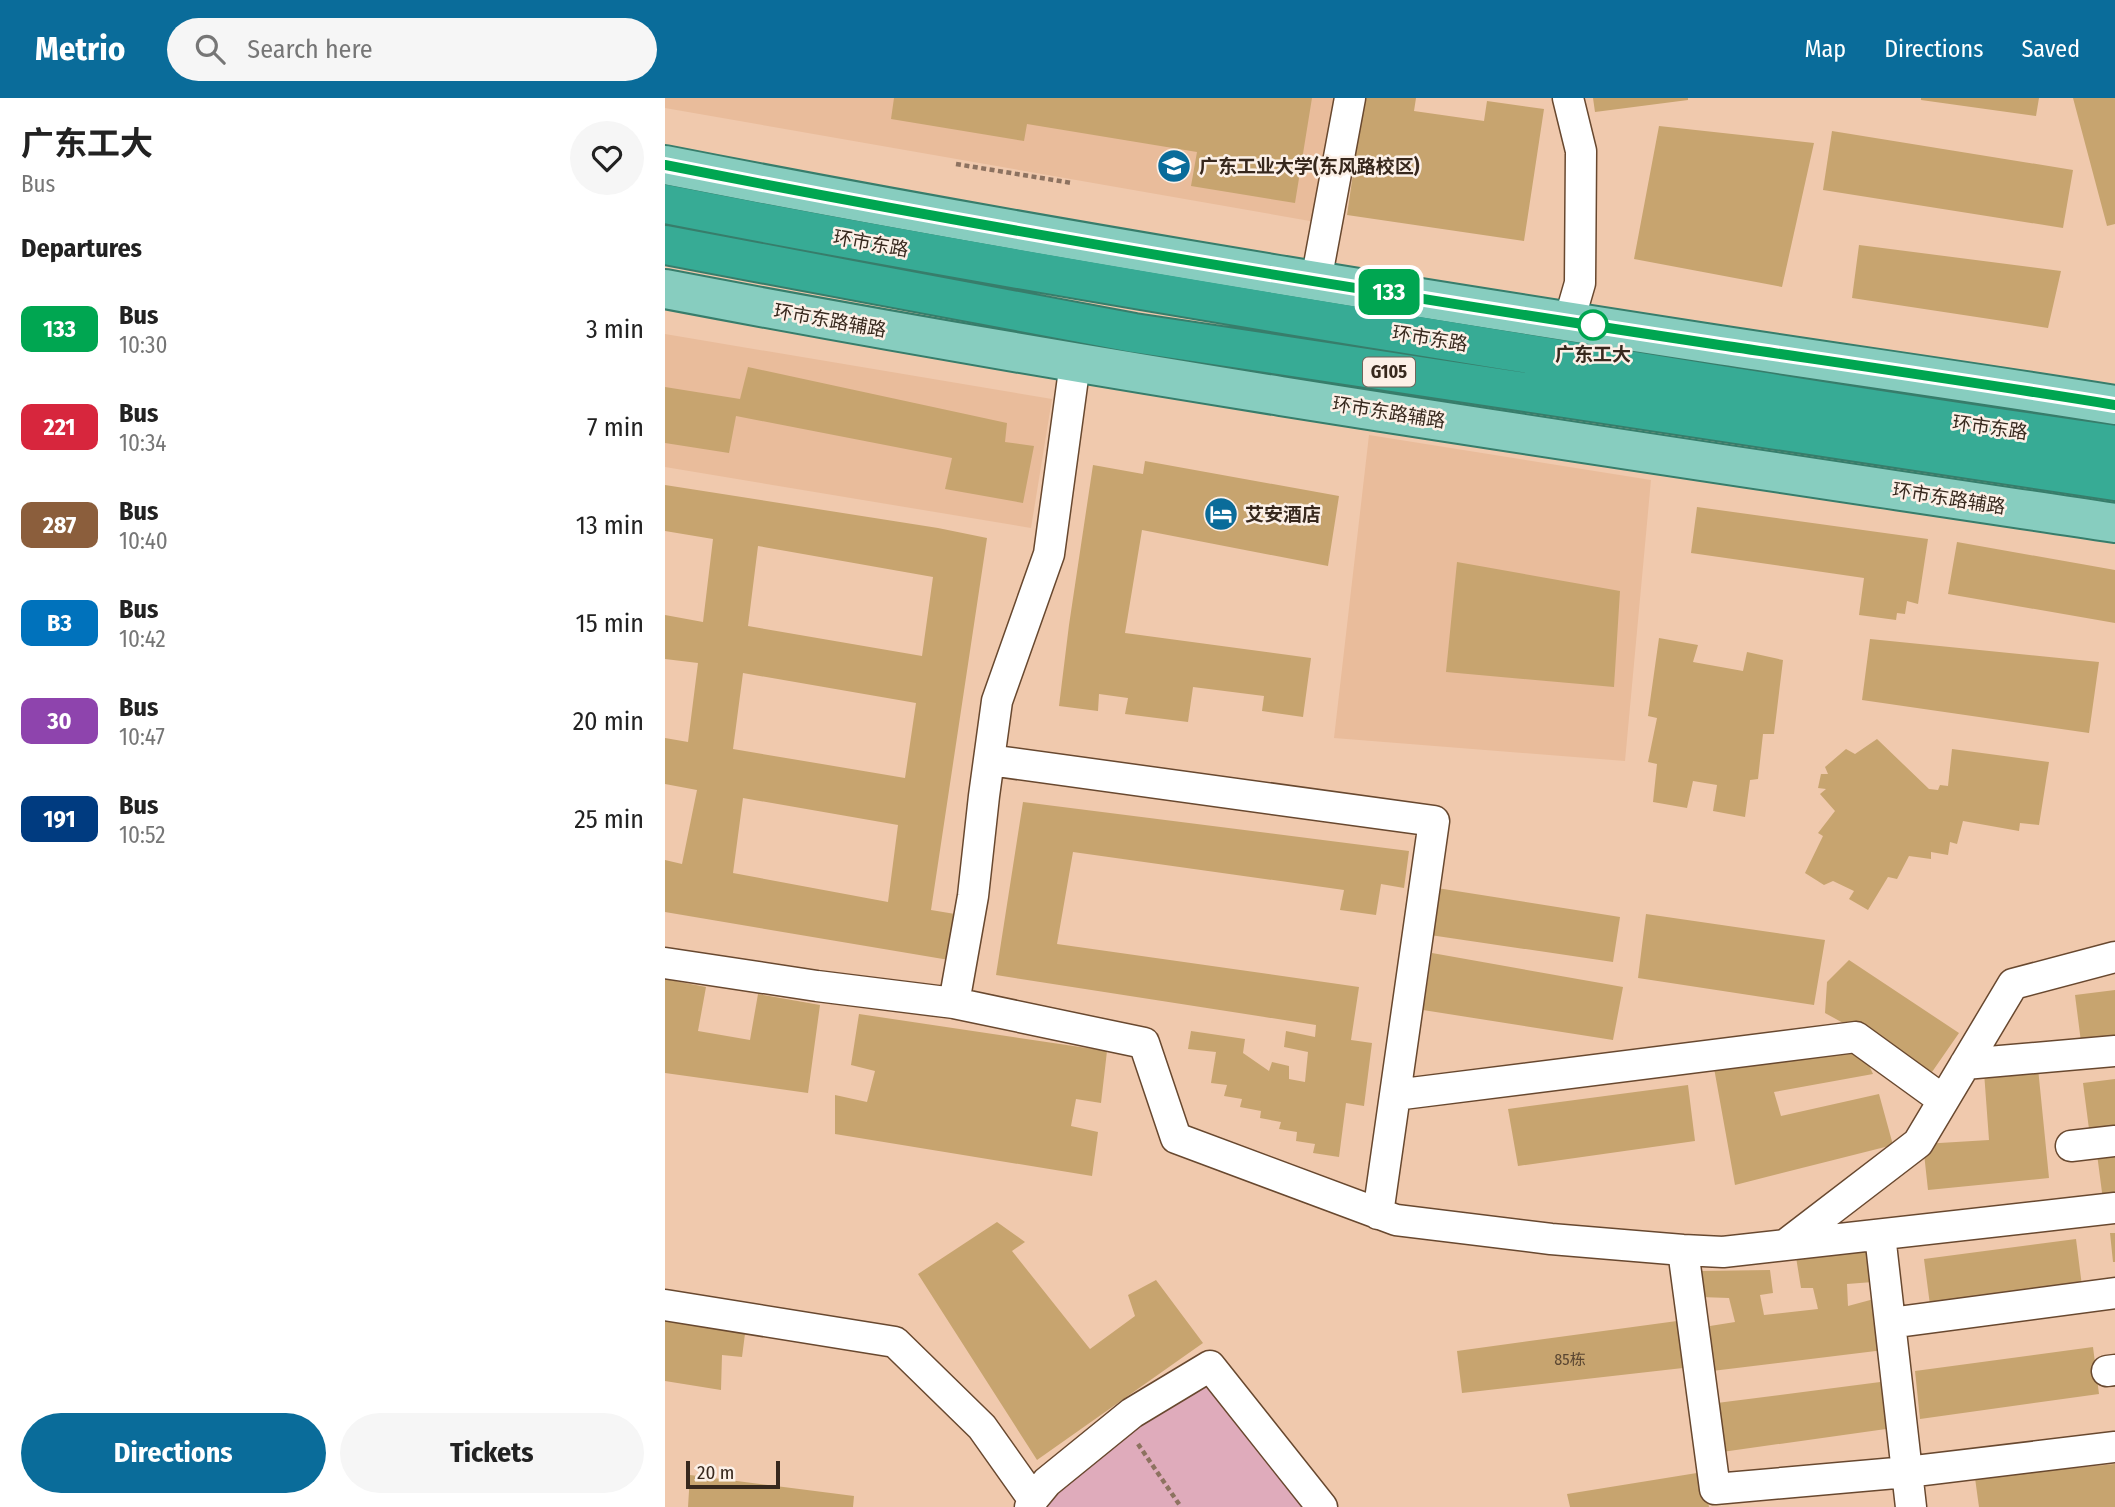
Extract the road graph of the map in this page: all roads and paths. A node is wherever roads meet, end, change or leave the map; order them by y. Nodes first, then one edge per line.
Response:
1 (1350, 98) edge
2 (1568, 98) edge
3 (956, 164) dead end
4 (665, 165) edge
5 (1072, 183) dead end
6 (665, 204) edge
7 (665, 245) edge
8 (1316, 281) junction
9 (665, 289) edge
10 (1569, 321) junction
11 (1075, 363) junction
12 (2115, 405) edge
13 (2115, 444) edge
14 (2115, 481) edge
15 (2115, 523) edge
16 (989, 760) junction
17 (2115, 957) edge
18 (665, 963) edge
19 (954, 1003) junction
20 (2115, 1051) edge
21 (1965, 1063) junction
22 (1395, 1095) junction
23 (1943, 1100) junction
24 (2115, 1141) edge
25 (2071, 1146) dead end
26 (2115, 1208) edge
27 (1378, 1214) junction
28 (1880, 1234) junction
29 (1784, 1245) junction
30 (1683, 1250) junction
31 (2115, 1293) edge
32 (665, 1305) edge
33 (1890, 1323) junction
34 (1122, 1422) junction
35 (2115, 1447) edge
36 (1907, 1472) junction
37 (1032, 1503) edge
38 (1181, 1507) edge
39 (1322, 1507) edge
40 (1911, 1507) edge

1 - 8 street
2 - 10 street
3 - 5 path
4 - 8 main road
6 - 13 highway, 环市东路 / G105
7 - 14 highway, 环市东路 / G105
8 - 10 main road
9 - 11 main road, 环市东路辅路
10 - 12 main road
11 - 15 main road, 环市东路辅路
11 - 16 street
16 - 19 street
16 - 22 street
17 - 21 street
18 - 19 street
19 - 27 street
20 - 21 street
21 - 23 street
22 - 23 street
22 - 27 street
23 - 29 street
24 - 25 street
26 - 28 street
27 - 30 street
28 - 29 street
28 - 33 street
29 - 30 street
30 - 36 street
31 - 33 street
32 - 37 street
33 - 36 street
34 - 37 street
34 - 38 path
34 - 39 street
35 - 36 street
36 - 40 street

